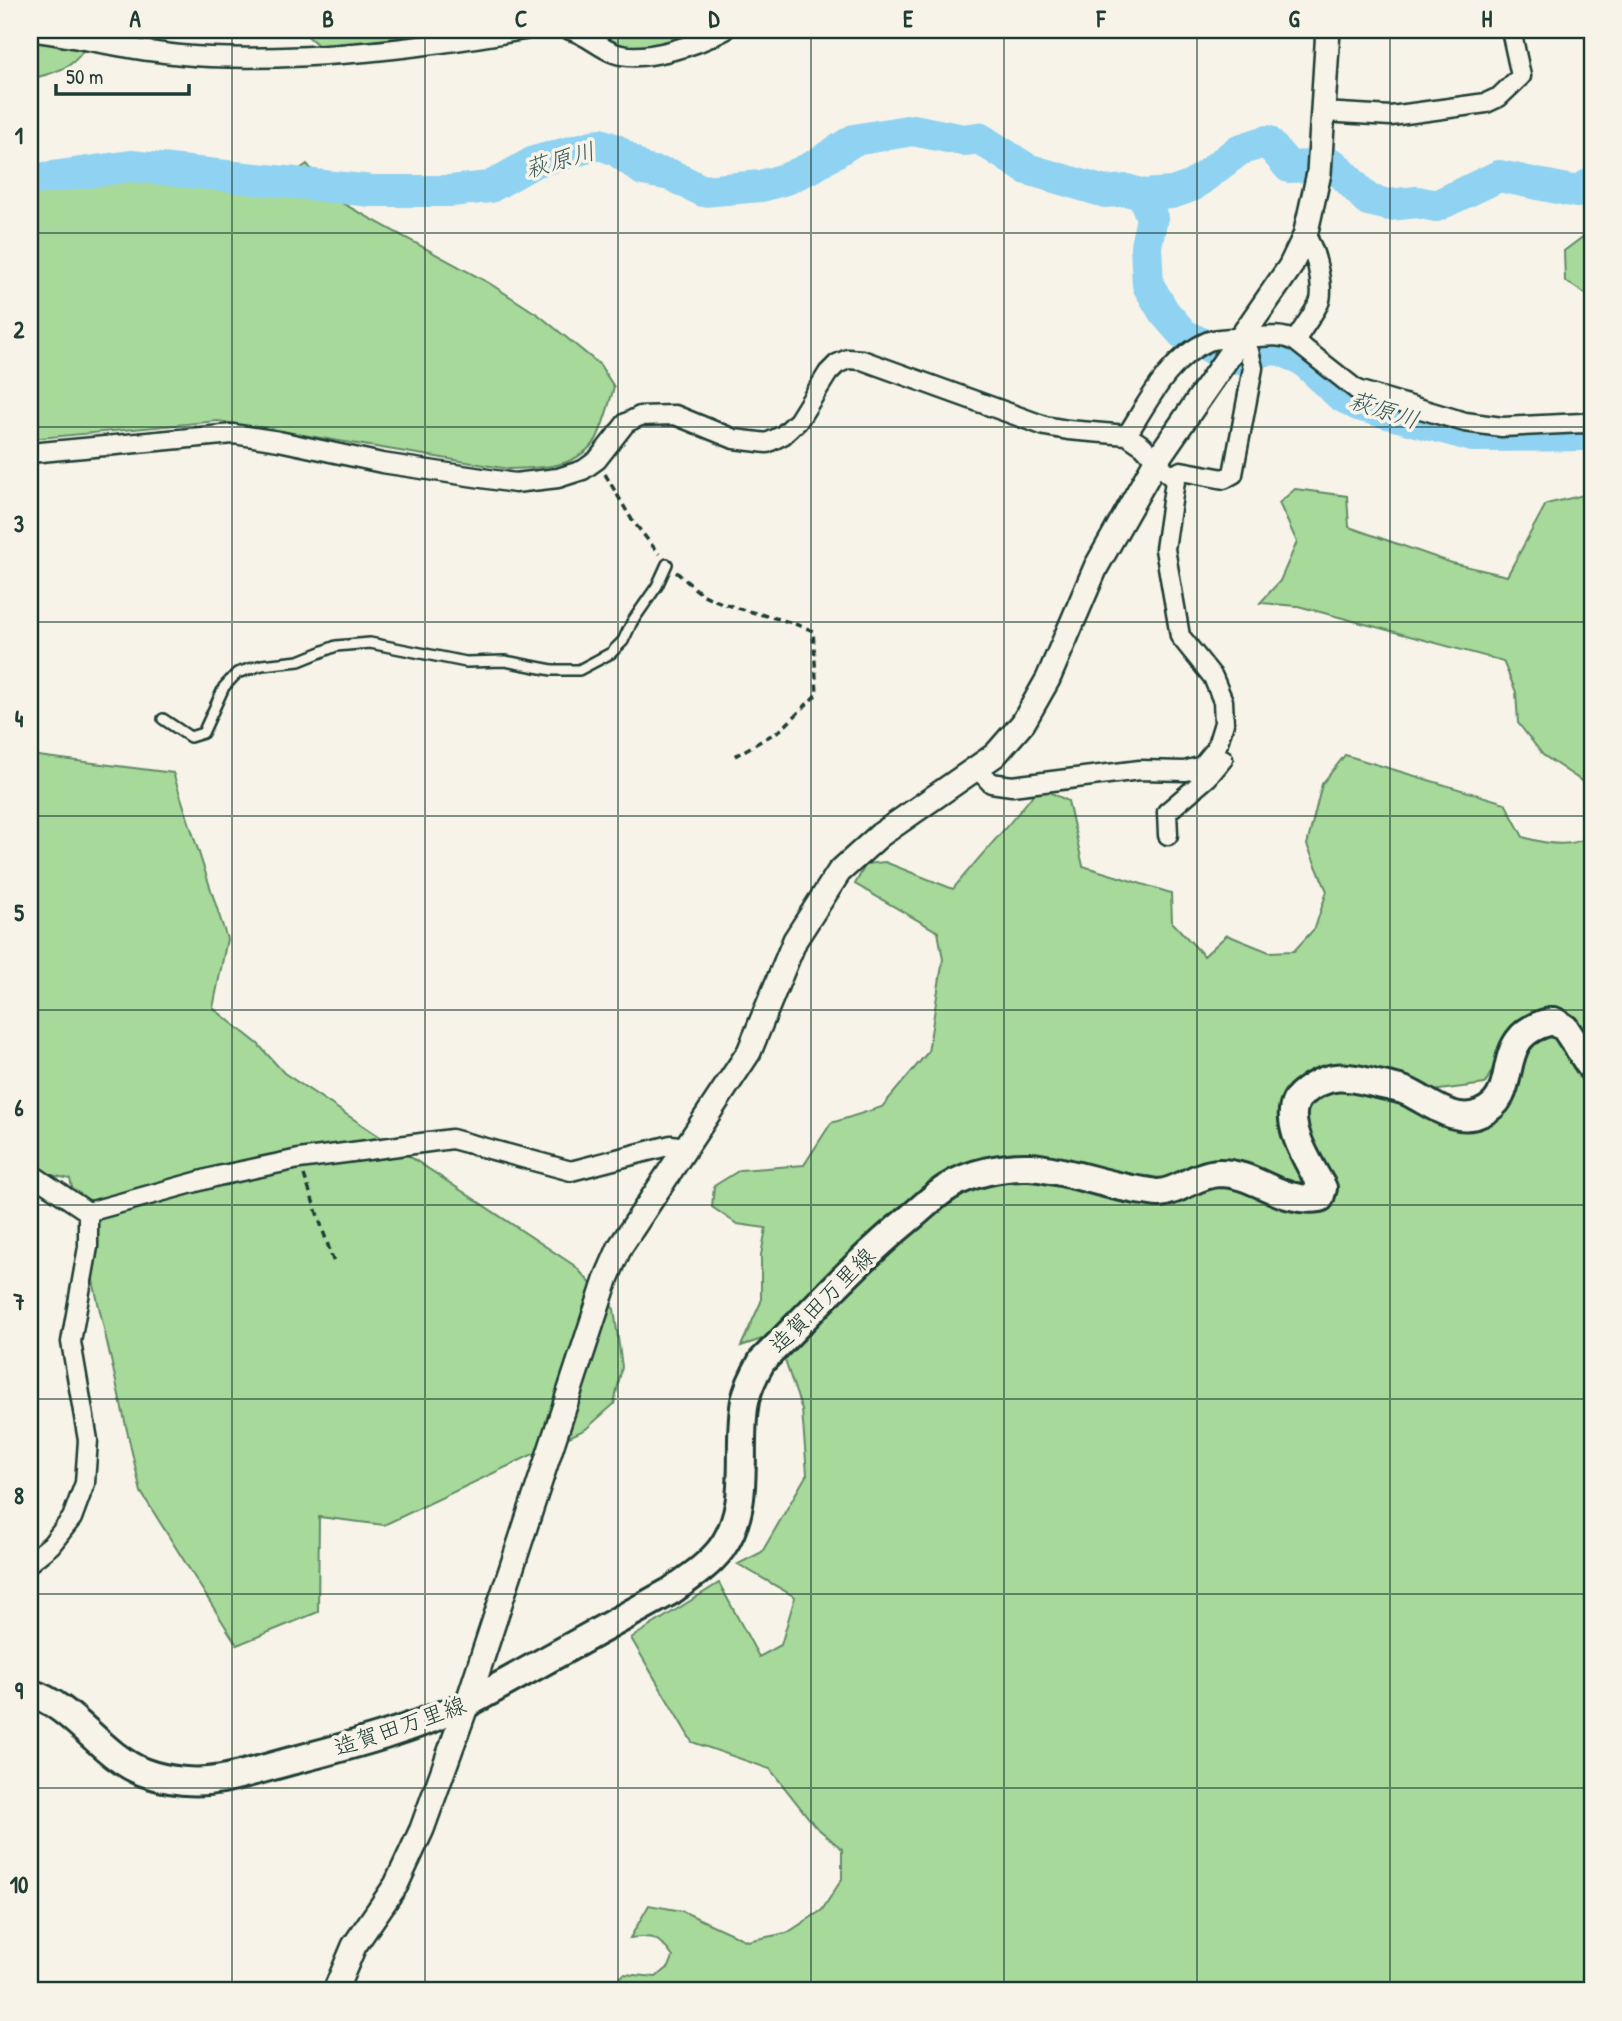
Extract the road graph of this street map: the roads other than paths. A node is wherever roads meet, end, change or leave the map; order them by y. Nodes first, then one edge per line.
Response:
1 (524, 30) edge
2 (570, 30) edge
3 (726, 30) edge
4 (1328, 30) edge
5 (1511, 30) edge
6 (30, 31) edge
7 (1323, 112) junction
8 (1305, 236) junction
9 (1295, 341) junction
10 (1244, 351) junction
11 (1592, 425) edge
12 (1126, 435) junction
13 (30, 453) edge
14 (1165, 468) junction
15 (667, 564) road end
16 (163, 719) dead end
17 (1224, 723) junction
18 (977, 768) junction
19 (1168, 835) dead end
20 (1592, 1069) edge
21 (686, 1147) junction
22 (30, 1173) edge
23 (88, 1212) junction
24 (30, 1562) edge
25 (30, 1693) edge
26 (467, 1704) junction
27 (335, 1991) edge

1 - 6 street
2 - 3 street
4 - 7 street
5 - 7 street
7 - 8 street
8 - 9 street
8 - 10 street
9 - 10 street
9 - 11 street
10 - 12 street
10 - 14 street
10 - 14 street
12 - 13 street
12 - 14 street
14 - 17 street
14 - 18 street
15 - 16 lane
17 - 18 street
17 - 19 street
18 - 21 street
20 - 26 main road, 造賀田万里線
21 - 23 street
21 - 26 street
22 - 23 street
23 - 24 street
25 - 26 main road, 造賀田万里線
26 - 27 street

